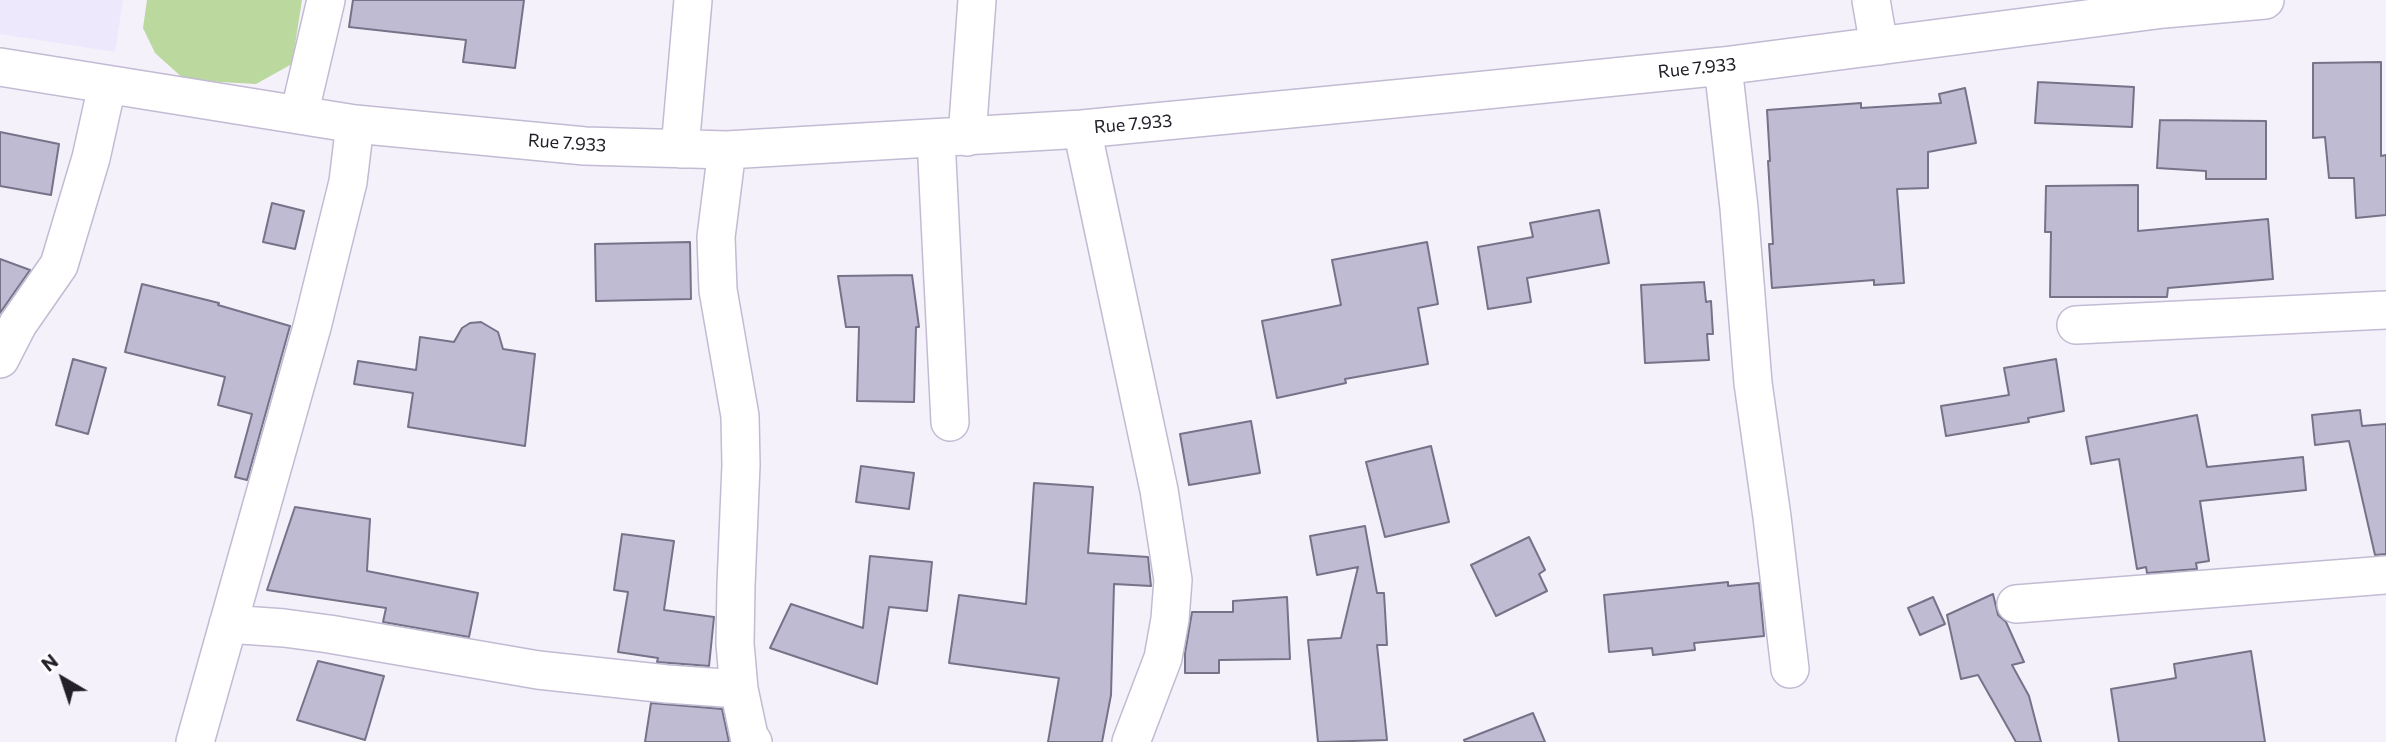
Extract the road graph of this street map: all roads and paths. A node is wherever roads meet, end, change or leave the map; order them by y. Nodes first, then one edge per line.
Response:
1 (326, 0) edge
2 (693, 0) edge
3 (977, 0) edge
4 (1871, 0) edge
5 (2265, 0) edge
6 (1879, 46) junction
7 (1723, 66) junction
8 (0, 67) edge
9 (107, 86) junction
10 (299, 115) junction
11 (355, 124) junction
12 (1082, 129) junction
13 (951, 138) junction
14 (680, 149) junction
15 (727, 150) junction
16 (2386, 310) edge
17 (2076, 325) dead end
18 (0, 359) edge
19 (950, 422) dead end
20 (2386, 575) edge
21 (2017, 604) dead end
22 (228, 624) junction
23 (1790, 669) dead end
24 (739, 689) junction
25 (195, 742) edge
26 (753, 742) edge
27 (1131, 742) edge

1 - 10 street
2 - 14 street
3 - 13 street
4 - 6 street
5 - 6 street, Rue 7.933
6 - 7 street, Rue 7.933
7 - 12 street, Rue 7.933
7 - 23 street
8 - 9 street, Rue 7.933
9 - 10 street, Rue 7.933
9 - 18 street
10 - 11 street, Rue 7.933
11 - 14 street, Rue 7.933
11 - 22 street
12 - 13 street, Rue 7.933
12 - 27 street
13 - 15 street, Rue 7.933
13 - 19 street
14 - 15 street, Rue 7.933
15 - 24 street
16 - 17 street
20 - 21 street
22 - 24 street
22 - 25 street
24 - 26 street

